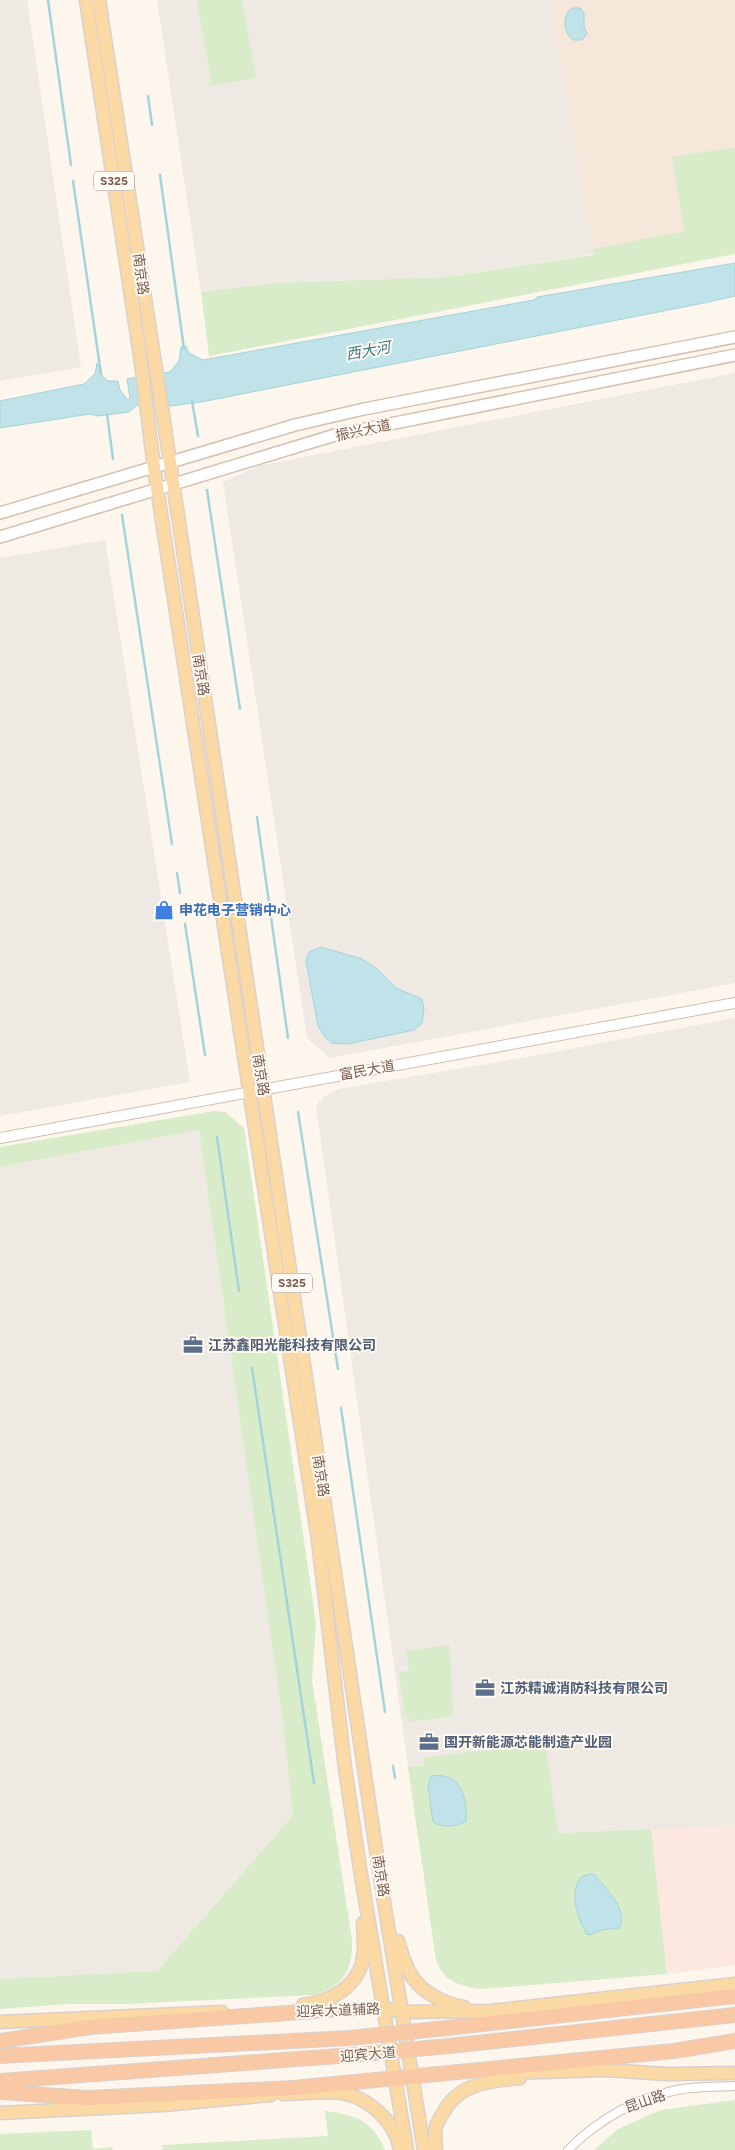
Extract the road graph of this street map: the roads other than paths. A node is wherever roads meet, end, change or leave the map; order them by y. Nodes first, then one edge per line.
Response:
1 (86, 0) edge
2 (99, 0) edge
3 (735, 337) edge
4 (735, 356) edge
5 (170, 463) junction
6 (154, 468) junction
7 (173, 485) junction
8 (157, 490) junction
9 (0, 513) edge
10 (0, 537) edge
11 (735, 1003) edge
12 (256, 1091) junction
13 (0, 1138) edge
14 (348, 1786) junction
15 (381, 1883) junction
16 (735, 1984) edge
17 (735, 1996) edge
18 (383, 2008) junction
19 (316, 2011) junction
20 (491, 2011) junction
21 (246, 2012) junction
22 (402, 2012) junction
23 (735, 2015) edge
24 (0, 2022) edge
25 (0, 2041) edge
26 (735, 2041) edge
27 (0, 2056) edge
28 (637, 2073) junction
29 (735, 2073) edge
30 (414, 2079) junction
31 (0, 2081) edge
32 (396, 2081) junction
33 (735, 2086) edge
34 (0, 2092) edge
35 (281, 2094) junction
36 (0, 2113) edge
37 (400, 2150) edge
38 (407, 2150) edge
39 (424, 2150) edge
40 (436, 2150) edge
41 (568, 2150) edge

1 - 6 main road, 南京路 / S325
2 - 5 main road, 南京路 / S325
3 - 5 main road, 振兴大道
4 - 7 main road, 振兴大道
5 - 6 main road, 振兴大道
5 - 7 main road, 南京路 / S325
6 - 8 main road, 南京路 / S325
6 - 9 main road, 振兴大道
7 - 8 main road, 振兴大道
7 - 12 main road, 南京路 / S325
8 - 10 main road, 振兴大道
8 - 12 main road, 南京路 / S325
11 - 12 street, 富民大道
12 - 13 street, 富民大道
12 - 14 main road, 南京路 / S325
12 - 15 main road, 南京路 / S325
14 - 18 main road, 南京路 / S325
14 - 21 main road
15 - 20 main road
15 - 22 main road, 南京路 / S325
16 - 20 main road, 迎宾大道辅路
17 - 27 highway, 迎宾大道, bridge
18 - 19 main road, 迎宾大道辅路
18 - 22 main road, 迎宾大道辅路
18 - 32 main road, 南京路 / S325
19 - 21 main road, 迎宾大道辅路
19 - 25 highway
20 - 22 main road, 迎宾大道辅路
21 - 24 main road, 迎宾大道辅路
22 - 30 main road, 南京路 / S325
23 - 31 highway, 迎宾大道, bridge
26 - 30 highway
28 - 29 main road
28 - 30 main road
28 - 40 main road
30 - 32 highway
30 - 39 main road, 南京路 / S325
32 - 34 highway
32 - 35 main road
32 - 38 main road, 南京路 / S325
33 - 41 street, 昆山路
35 - 36 main road
35 - 37 main road

